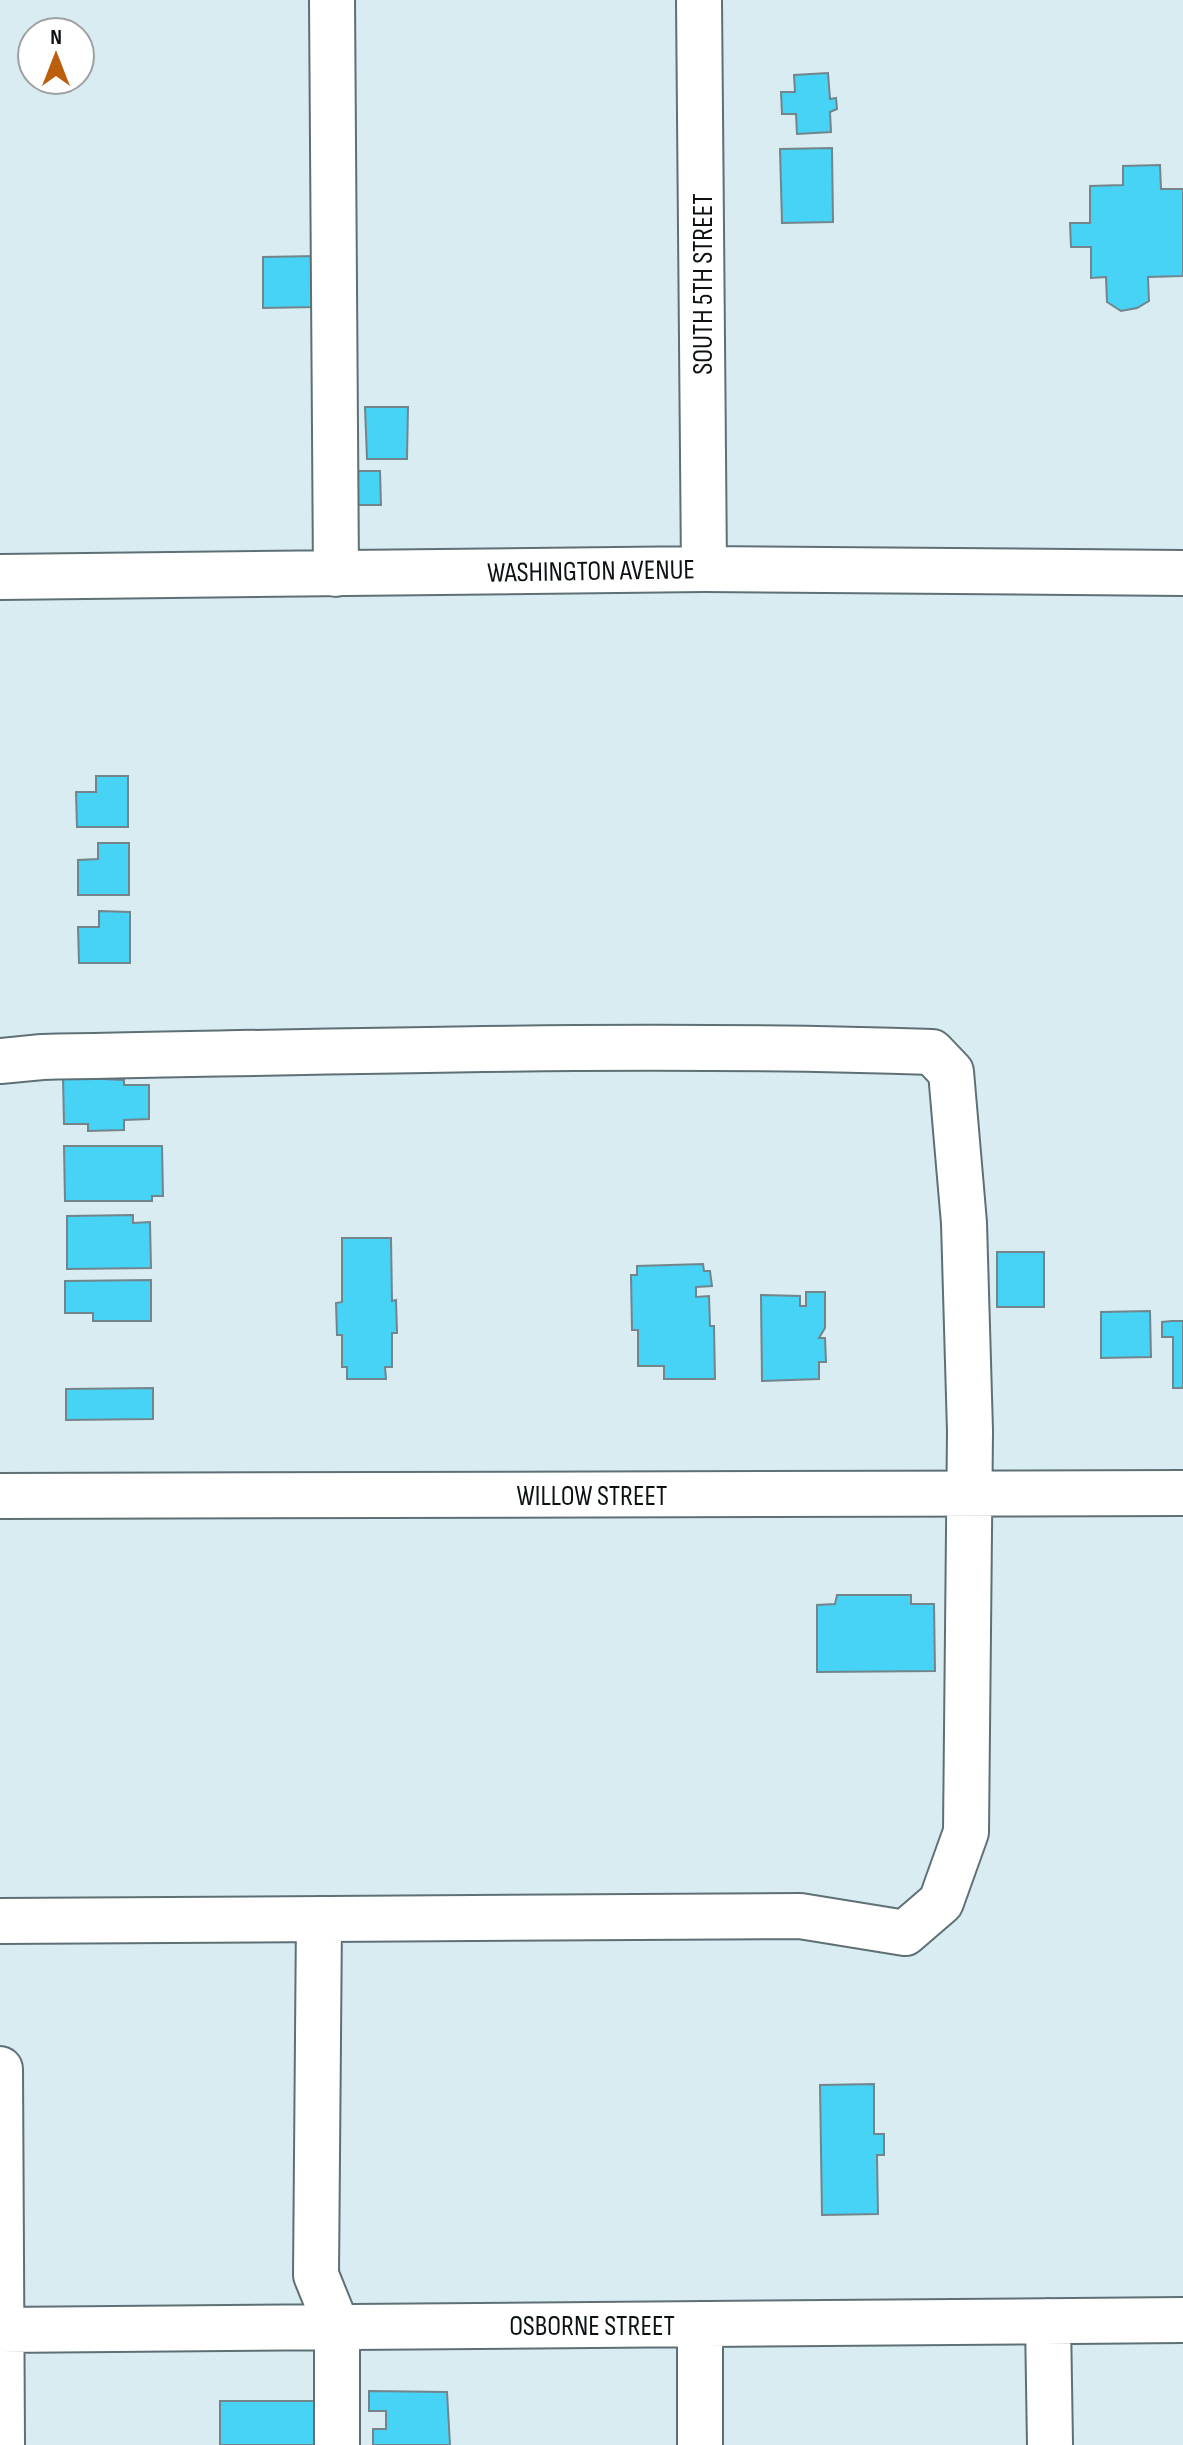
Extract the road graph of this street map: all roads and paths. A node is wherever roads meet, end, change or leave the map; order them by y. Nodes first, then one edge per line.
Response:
1 (332, 0) edge
2 (699, 0) edge
3 (704, 569) junction
4 (1183, 573) edge
5 (336, 574) junction
6 (0, 577) edge
7 (0, 1061) edge
8 (1183, 1493) edge
9 (970, 1494) junction
10 (0, 1496) edge
11 (319, 1919) junction
12 (0, 1921) edge
13 (0, 2069) edge
14 (1183, 2320) edge
15 (1048, 2321) junction
16 (700, 2324) junction
17 (337, 2327) junction
18 (1, 2330) edge
19 (2, 2445) edge
20 (337, 2445) edge
21 (700, 2445) edge
22 (1050, 2445) edge

1 - 5 street
2 - 3 street, SOUTH 5TH STREET
3 - 4 street, WASHINGTON AVENUE
3 - 5 street, WASHINGTON AVENUE
5 - 6 street, WASHINGTON AVENUE
7 - 9 street
8 - 9 street, WILLOW STREET
9 - 10 street, WILLOW STREET
9 - 11 street
11 - 12 street
11 - 17 street
13 - 18 street
14 - 15 street, OSBORNE STREET
15 - 16 street, OSBORNE STREET
15 - 22 street
16 - 17 street, OSBORNE STREET
16 - 21 street
17 - 18 street, OSBORNE STREET
17 - 20 street
18 - 19 street

